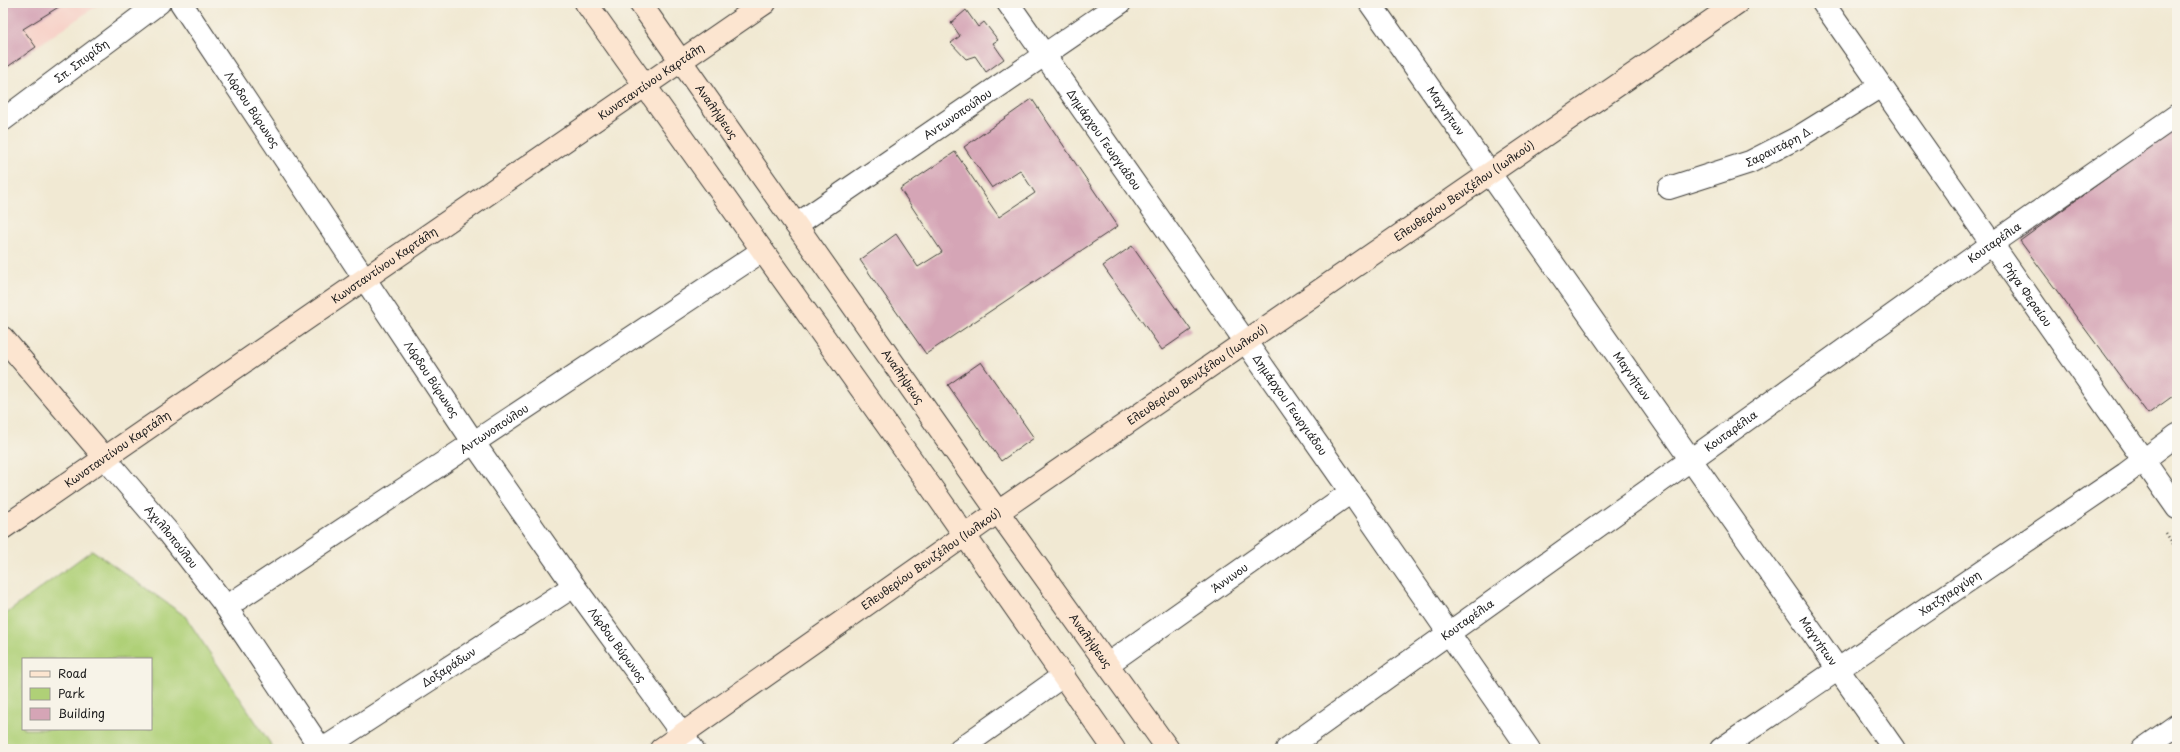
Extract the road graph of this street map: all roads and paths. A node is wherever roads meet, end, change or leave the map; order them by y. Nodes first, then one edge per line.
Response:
1 (159, 3) edge
2 (181, 3) edge
3 (586, 3) edge
4 (640, 3) edge
5 (766, 3) edge
6 (1008, 3) edge
7 (1120, 3) edge
8 (1370, 3) edge
9 (1737, 3) edge
10 (1823, 3) edge
11 (1043, 55) junction
12 (681, 62) junction
13 (1881, 86) junction
14 (645, 87) junction
15 (2177, 115) edge
16 (3, 120) edge
17 (1490, 174) junction
18 (1669, 188) dead end
19 (796, 226) junction
20 (1992, 244) junction
21 (762, 251) junction
22 (365, 280) junction
23 (3, 338) edge
24 (1244, 342) junction
25 (2177, 435) edge
26 (474, 443) junction
27 (105, 458) junction
28 (1690, 460) junction
29 (2144, 461) junction
30 (1351, 492) junction
31 (2177, 508) edge
32 (998, 512) junction
33 (3, 528) edge
34 (965, 536) junction
35 (574, 586) junction
36 (226, 607) junction
37 (1448, 633) junction
38 (1108, 664) junction
39 (1838, 670) junction
40 (1064, 675) junction
41 (2177, 725) edge
42 (688, 741) edge
43 (322, 749) edge
44 (661, 749) edge
45 (960, 749) edge
46 (1114, 749) edge
47 (1168, 749) edge
48 (1287, 749) edge
49 (1529, 749) edge
50 (1721, 749) edge
51 (1894, 749) edge
52 (2143, 749) edge

1 - 16 street, Σπ. Σπυρίδη
2 - 22 street, Λόρδου Βύρωνος
3 - 14 main road
4 - 12 main road, Αναλήψεως
5 - 12 main road, Κωνσταντίνου Καρτάλη
6 - 11 street, Δημάρχου Γεωργιάδου
7 - 11 street, Αντωνοπούλου
8 - 17 street, Μαγνήτων
9 - 17 main road, Ελευθερίου Βενιζέλου (Ιωλκού)
10 - 13 street, Ρήγα Φεραίου
11 - 19 street, Αντωνοπούλου
11 - 24 street, Δημάρχου Γεωργιάδου
12 - 14 main road, Κωνσταντίνου Καρτάλη
12 - 19 main road, Αναλήψεως
13 - 18 street, Σαραντάρη Δ.
13 - 20 street, Ρήγα Φεραίου
14 - 21 main road
14 - 22 main road, Κωνσταντίνου Καρτάλη
15 - 20 street, Κουταρέλια
17 - 24 main road, Ελευθερίου Βενιζέλου (Ιωλκού)
17 - 28 street, Μαγνήτων
19 - 32 main road, Αναλήψεως
20 - 28 street, Κουταρέλια
20 - 29 street, Ρήγα Φεραίου
21 - 26 street, Αντωνοπούλου
21 - 34 main road
22 - 26 street, Λόρδου Βύρωνος
22 - 27 main road, Κωνσταντίνου Καρτάλη
23 - 27 main road, Αχιλλοπούλου
24 - 30 street, Δημάρχου Γεωργιάδου
24 - 32 main road, Ελευθερίου Βενιζέλου (Ιωλκού)
25 - 29 street, Χατζηαργύρη
26 - 35 street, Λόρδου Βύρωνος
26 - 36 street, Αντωνοπούλου
27 - 33 main road, Κωνσταντίνου Καρτάλη
27 - 36 street, Αχιλλοπούλου
28 - 37 street, Κουταρέλια
28 - 39 street, Μαγνήτων
29 - 31 street, Ρήγα Φεραίου
29 - 39 street, Χατζηαργύρη
30 - 37 street, Δημάρχου Γεωργιάδου
30 - 38 street, Άννινου
32 - 34 main road, Ελευθερίου Βενιζέλου (Ιωλκού)
32 - 38 main road, Αναλήψεως
34 - 40 main road
34 - 42 main road, Ελευθερίου Βενιζέλου (Ιωλκού)
35 - 42 street, Λόρδου Βύρωνος
35 - 43 street, Δοξαράδων
36 - 43 street, Αχιλλοπούλου
37 - 48 street, Κουταρέλια
37 - 49 street, Δημάρχου Γεωργιάδου
38 - 47 main road, Αναλήψεως
39 - 50 street, Χατζηαργύρη
39 - 51 street, Μαγνήτων
40 - 45 street
40 - 46 main road
41 - 52 street
42 - 44 main road, Ελευθερίου Βενιζέλου (Ιωλκού)

